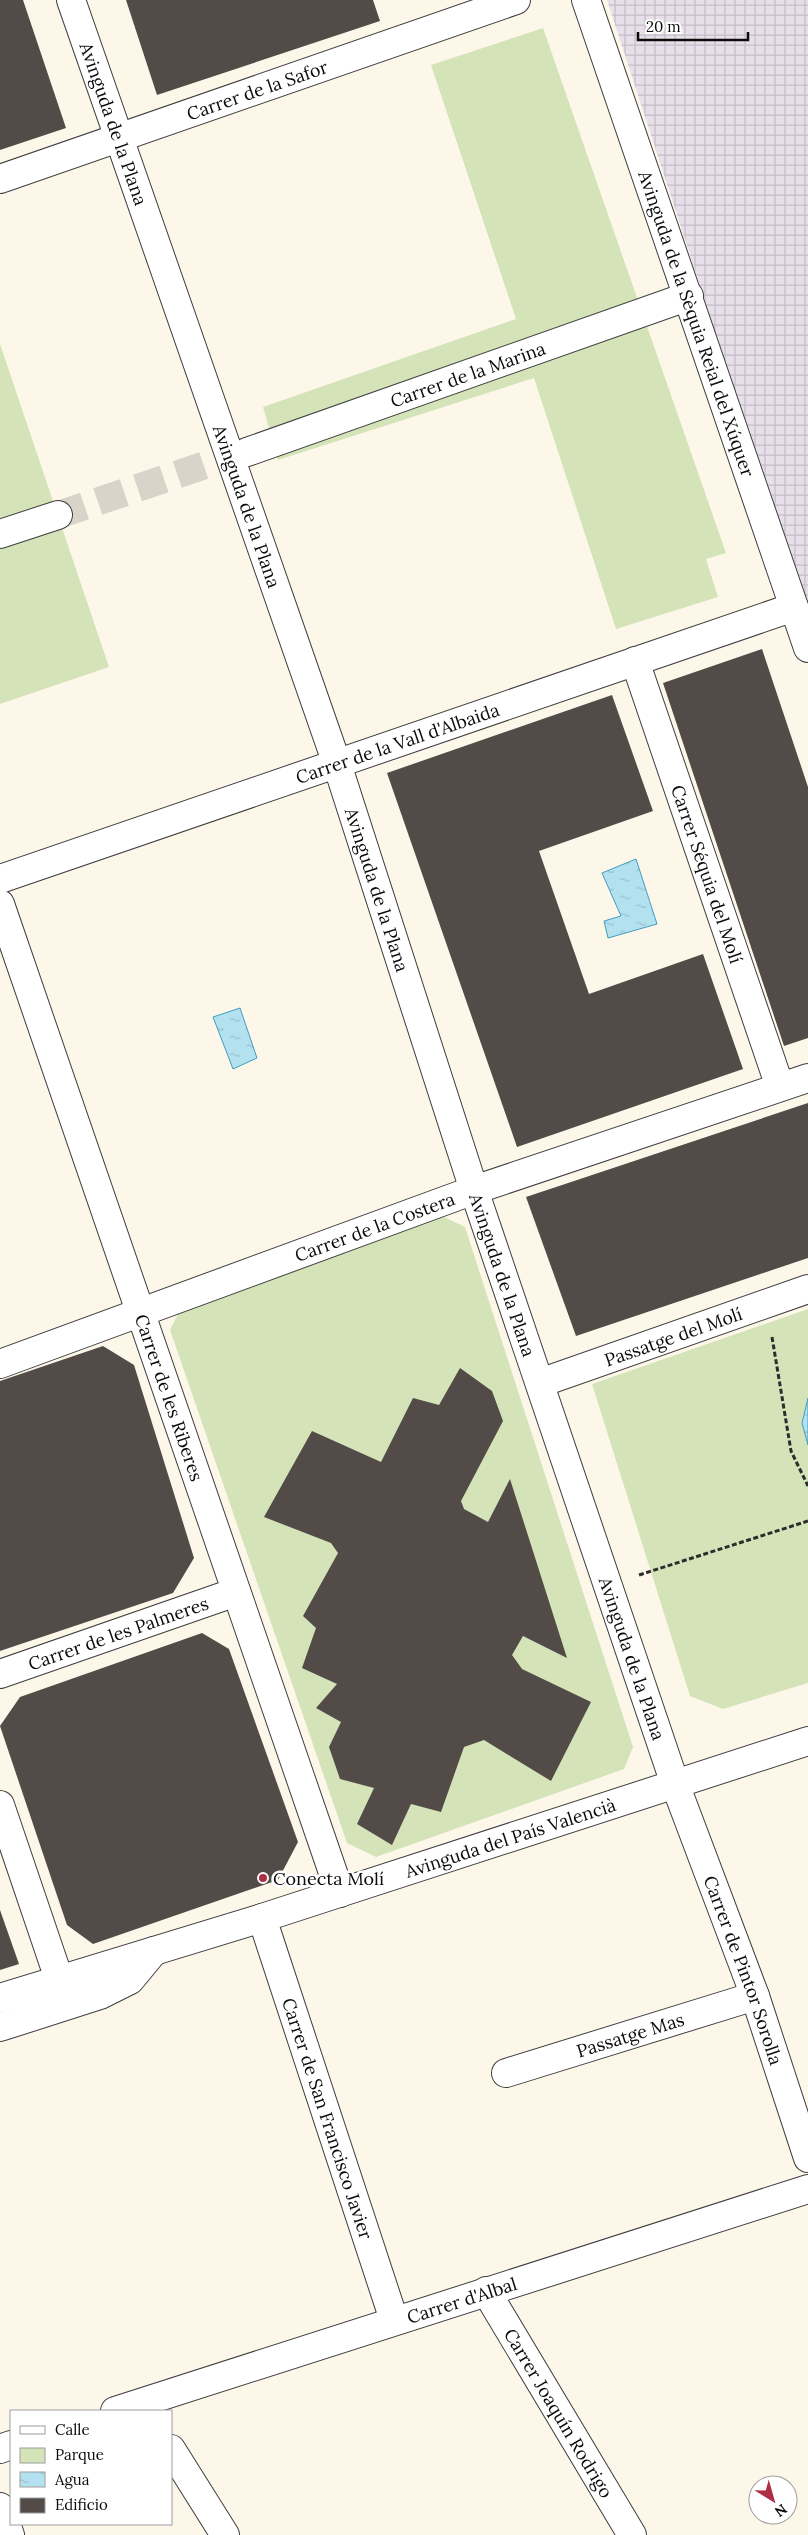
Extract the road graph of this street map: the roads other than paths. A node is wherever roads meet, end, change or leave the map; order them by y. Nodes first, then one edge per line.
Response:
1 (70, 0) edge
2 (516, 0) edge
3 (586, 0) edge
4 (118, 138) junction
5 (0, 179) edge
6 (689, 296) junction
7 (247, 452) dead end
8 (58, 515) tunnel mouth
9 (0, 534) edge
10 (794, 607) junction
11 (808, 648) edge
12 (635, 661) junction
13 (337, 764) junction
14 (0, 879) edge
15 (0, 904) edge
16 (808, 1078) edge
17 (780, 1087) junction
18 (474, 1190) junction
19 (808, 1289) edge
20 (140, 1314) junction
21 (0, 1364) edge
22 (540, 1383) junction
23 (236, 1592) junction
24 (0, 1674) edge
25 (808, 1741) edge
26 (675, 1784) junction
27 (0, 1805) edge
28 (340, 1893) junction
29 (262, 1918) junction
30 (154, 1951) junction
31 (59, 1979) junction
32 (755, 1996) junction
33 (0, 1998) edge
34 (0, 2027) edge
35 (506, 2073) dead end
36 (808, 2158) edge
37 (808, 2188) edge
38 (486, 2291) junction
39 (394, 2320) junction
40 (145, 2407) edge
41 (122, 2410) edge
42 (172, 2451) edge
43 (0, 2507) edge
44 (10, 2535) edge
45 (225, 2535) edge
46 (632, 2535) edge

1 - 4 street, Avinguda de la Plana
2 - 4 street, Carrer de la Safor
3 - 6 street, Avinguda de la Sèquia Reial del Xúquer
4 - 5 street, Carrer de la Safor
4 - 13 street, Avinguda de la Plana
6 - 7 street, Carrer de la Marina
6 - 10 street, Avinguda de la Sèquia Reial del Xúquer
8 - 9 street
10 - 11 street, Avinguda de la Sèquia Reial del Xúquer
10 - 12 street, Carrer de la Vall d'Albaida
12 - 13 street, Carrer de la Vall d'Albaida
12 - 17 street, Carrer Séquia del Molí
13 - 14 street, Carrer de la Vall d'Albaida
13 - 18 street, Avinguda de la Plana
15 - 20 street, Carrer de les Riberes
16 - 17 street, Carrer de la Costera
17 - 18 street, Carrer de la Costera
18 - 20 street, Carrer de la Costera
18 - 22 street, Avinguda de la Plana
19 - 22 street, Passatge del Molí
20 - 21 street, Carrer de la Costera
20 - 23 street, Carrer de les Riberes
22 - 26 street, Avinguda de la Plana
23 - 24 street, Carrer de les Palmeres
23 - 28 street, Carrer de les Riberes
25 - 26 street, Avinguda del País Valencià
26 - 28 street, Avinguda del País Valencià
26 - 32 street, Carrer de Pintor Sorolla
27 - 31 street
28 - 29 street, Avinguda del País Valencià
29 - 30 street, Avinguda del País Valencià
29 - 39 street, Carrer de San Francisco Javier
30 - 31 street, Avinguda del País Valencià
30 - 34 street
31 - 33 street, Avinguda del País Valencià
32 - 35 street, Passatge Mas
32 - 36 street, Carrer de Pintor Sorolla
37 - 38 street, Carrer d'Albal
38 - 39 street, Carrer d'Albal
38 - 46 street, Carrer Joaquín Rodrigo
39 - 40 street, Carrer d'Albal
40 - 41 street, Carrer d'Albal
42 - 45 street
43 - 44 street

